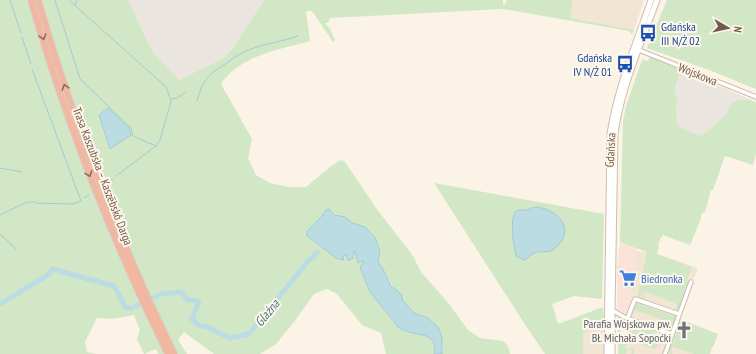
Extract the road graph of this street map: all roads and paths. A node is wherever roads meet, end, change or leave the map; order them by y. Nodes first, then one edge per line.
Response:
1 (31, 0) edge
2 (38, 0) edge
3 (651, 0) edge
4 (657, 0) edge
5 (639, 50) junction
6 (756, 97) edge
7 (691, 282) dead end
8 (143, 294) junction
9 (610, 307) junction
10 (150, 310) junction
11 (679, 314) junction
12 (624, 317) junction
13 (672, 334) junction
14 (168, 354) edge
15 (174, 354) edge
16 (607, 354) edge
17 (612, 354) edge
18 (666, 354) edge

1 -> 8 highway, Trasa Kaszubska – Kaszëbskô Darga
8 -> 2 highway, Trasa Kaszubska – Kaszëbskô Darga
3 - 9 main road, Gdańska
4 - 5 main road, Gdańska
5 - 6 street, Wojskowa
5 - 9 main road, Gdańska
7 - 11 street
8 - 10 highway, Trasa Kaszubska – Kaszëbskô Darga
9 - 12 street
9 - 16 main road
9 - 17 main road
10 - 14 highway, Trasa Kaszubska – Kaszëbskô Darga
10 - 15 highway, Trasa Kaszubska – Kaszëbskô Darga
11 - 12 street
11 - 13 street
12 - 13 street
13 - 18 street

